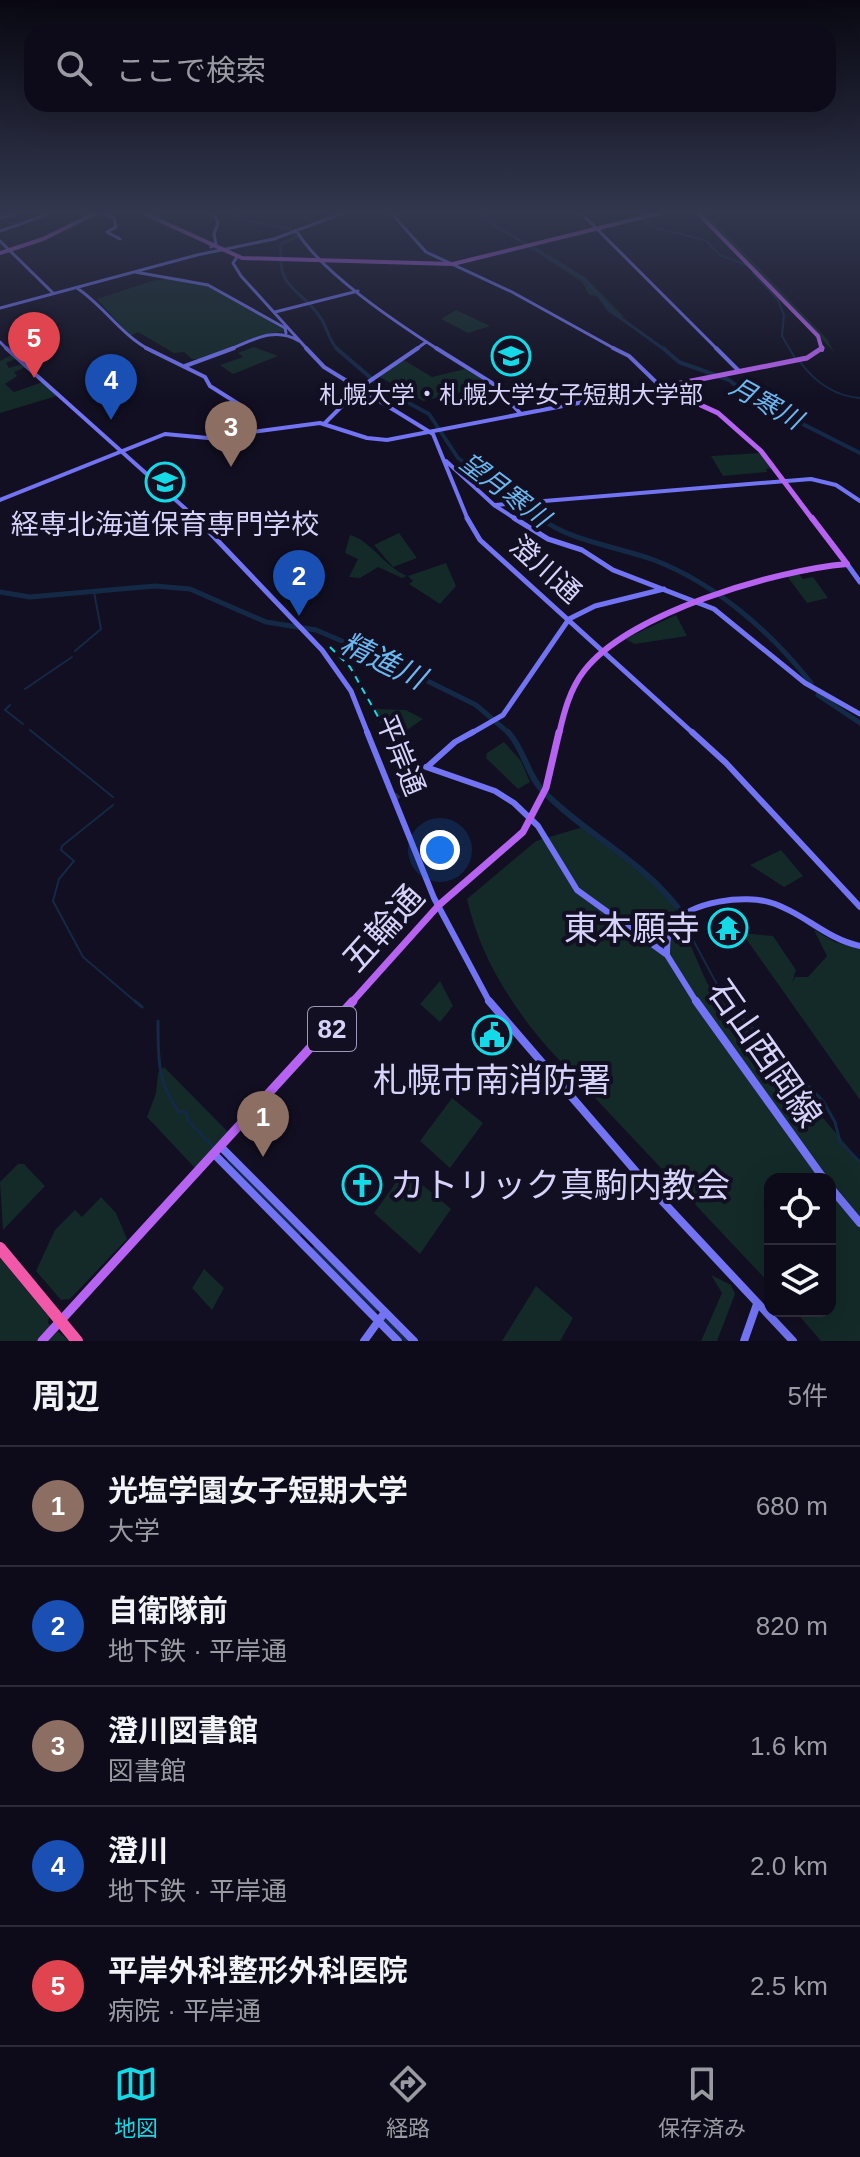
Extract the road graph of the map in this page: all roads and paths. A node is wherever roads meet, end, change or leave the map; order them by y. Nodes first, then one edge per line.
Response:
1 (35, 276) edge
2 (120, 276) edge
3 (142, 276) edge
4 (241, 276) edge
5 (339, 276) edge
6 (473, 276) edge
7 (644, 276) edge
8 (758, 276) edge
9 (76, 287) junction
10 (359, 291) junction
11 (54, 293) junction
12 (0, 308) edge
13 (275, 312) junction
14 (286, 333) junction
15 (299, 340) junction
16 (426, 341) junction
17 (0, 342) edge
18 (185, 366) junction
19 (739, 371) junction
20 (661, 387) junction
21 (360, 389) junction
22 (245, 408) dead end
23 (521, 414) junction
24 (499, 419) junction
25 (324, 423) junction
26 (432, 432) junction
27 (396, 439) junction
28 (122, 451) junction
29 (446, 462) junction
30 (785, 482) junction
31 (0, 500) edge
32 (860, 501) edge
33 (494, 505) junction
34 (847, 564) junction
35 (860, 582) edge
36 (665, 589) junction
37 (569, 619) junction
38 (602, 651) junction
39 (860, 714) edge
40 (439, 907) junction
41 (860, 907) edge
42 (860, 946) edge
43 (667, 955) junction
44 (219, 1152) junction
45 (820, 1173) edge
46 (836, 1194) edge
47 (860, 1223) edge
48 (0, 1248) edge
49 (757, 1304) junction
50 (385, 1312) junction
51 (378, 1321) junction
52 (60, 1322) junction
53 (42, 1341) edge
54 (77, 1341) edge
55 (364, 1341) edge
56 (398, 1341) edge
57 (414, 1341) edge
58 (744, 1341) edge
59 (793, 1341) edge

1 - 11 street
2 - 9 street
3 - 14 street
4 - 13 street
5 - 10 street
6 - 20 street
7 - 19 street
8 - 19 main road
9 - 11 street
9 - 18 street
10 - 13 street
10 - 16 street
11 - 12 street
13 - 15 street
14 - 15 street
14 - 18 street
15 - 21 street
16 - 21 street
16 - 23 street
17 - 28 street, 平岸通
18 - 22 street
19 - 20 main road
20 - 23 street
20 - 30 main road
21 - 25 street
21 - 26 street
23 - 24 street
24 - 26 street
24 - 27 street
25 - 27 street
25 - 28 street
26 - 27 street
26 - 29 street, 澄川通
28 - 31 street
28 - 40 street, 平岸通
29 - 33 street
29 - 37 street, 澄川通
30 - 32 street
30 - 33 street
30 - 34 main road
33 - 36 street
34 - 35 street
34 - 38 main road, 五輪通 / 82
36 - 37 street
36 - 39 street
37 - 38 street, 澄川通
37 - 43 street
38 - 40 main road, 五輪通 / 82
38 - 41 street, 澄川通
40 - 44 main road, 五輪通 / 82
40 - 49 street, 平岸通
42 - 43 street
43 - 45 street, 石山西岡線
44 - 50 street
44 - 51 street
44 - 52 main road, 五輪通 / 82
46 - 47 street
48 - 52 highway
49 - 58 street
49 - 59 street, 平岸通
50 - 51 street
50 - 57 street
51 - 55 street
51 - 56 street
52 - 53 main road, 五輪通 / 82
52 - 54 highway

